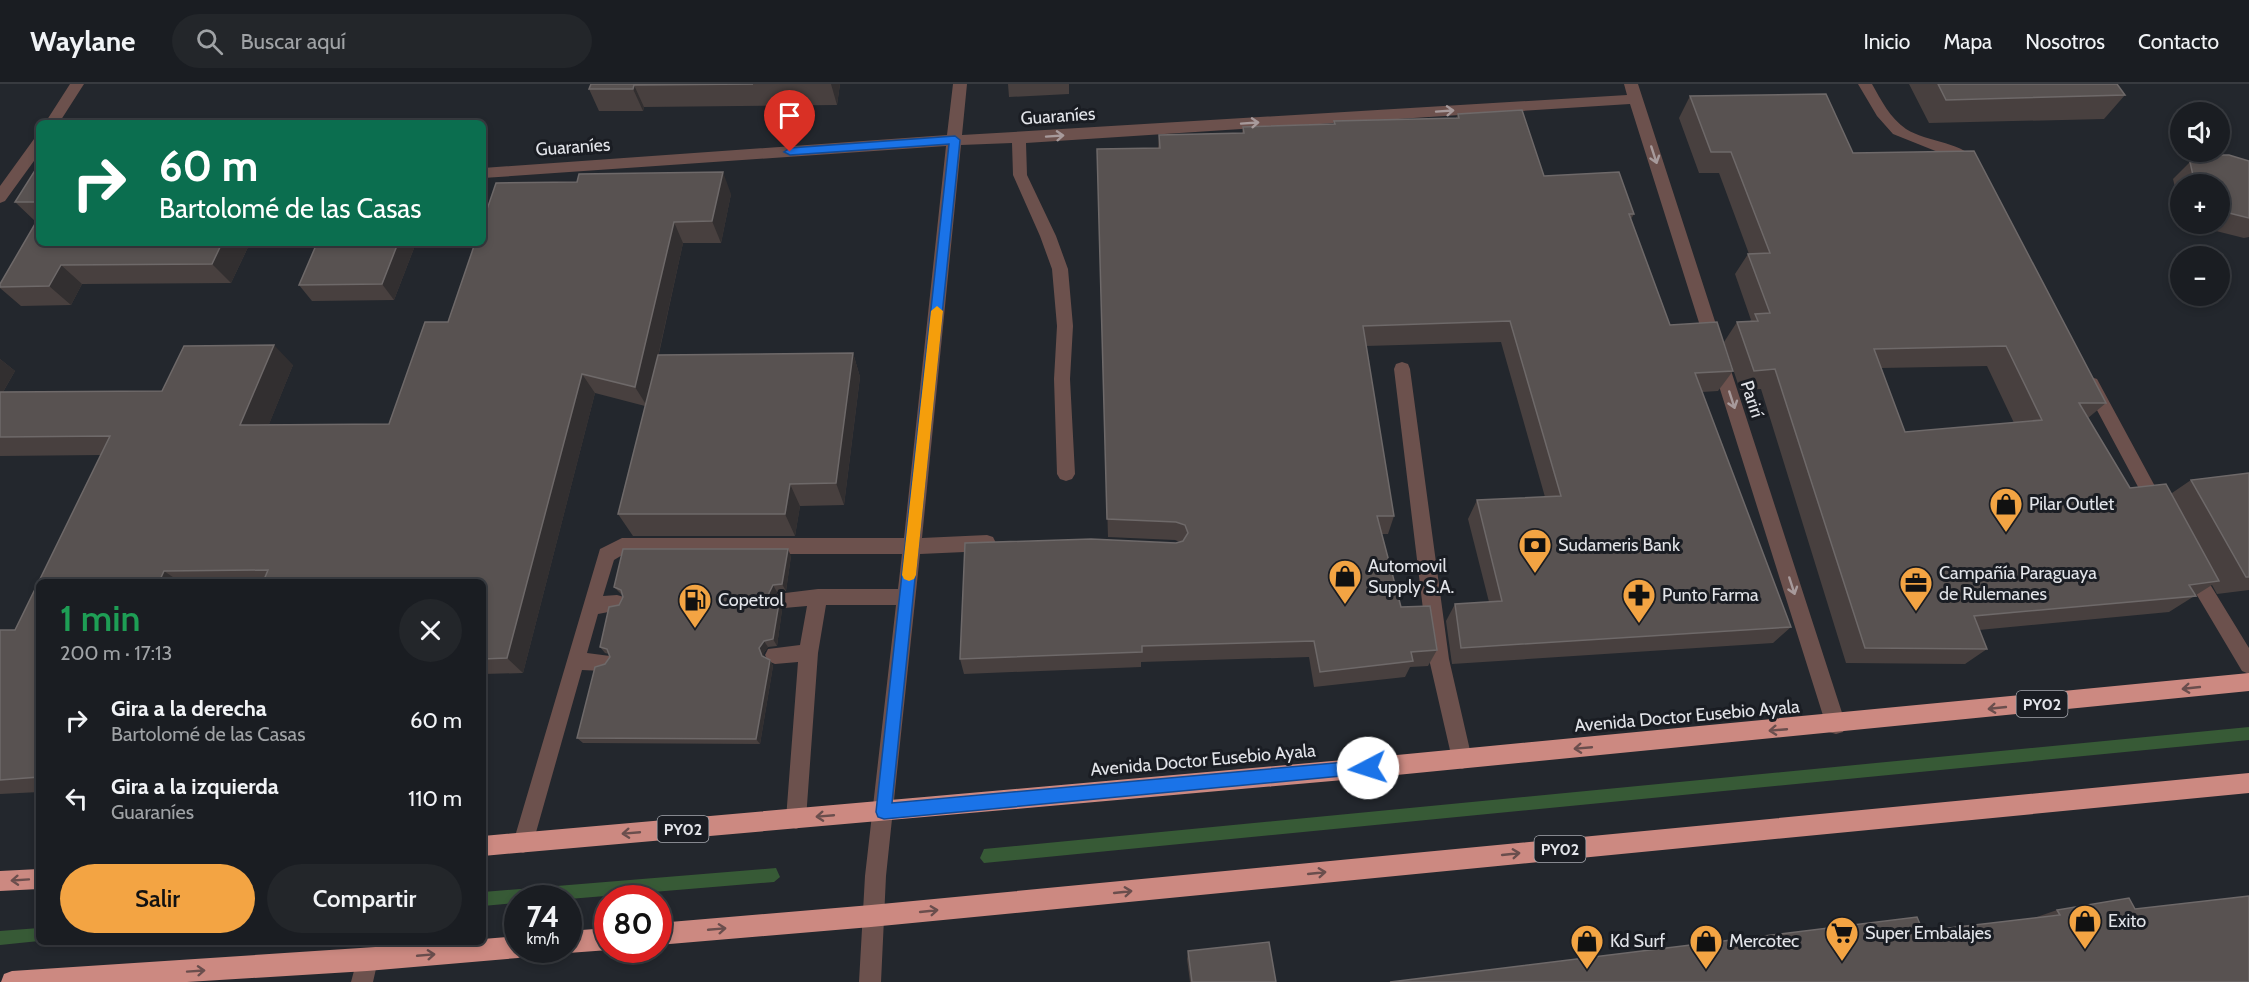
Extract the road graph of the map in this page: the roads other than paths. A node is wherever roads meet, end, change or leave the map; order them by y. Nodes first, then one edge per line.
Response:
1 (77, 84) edge
2 (960, 84) edge
3 (1865, 84) edge
4 (1634, 91) edge
5 (54, 120) edge
6 (1019, 138) junction
7 (955, 140) junction
8 (36, 148) edge
9 (486, 173) edge
10 (1982, 179) edge
11 (0, 197) edge
12 (1401, 369) dead end
13 (2085, 373) edge
14 (1066, 474) dead end
15 (2165, 521) edge
16 (1008, 543) edge
17 (912, 546) junction
18 (2182, 552) edge
19 (818, 597) junction
20 (907, 597) junction
21 (784, 600) dead end
22 (617, 603) edge
23 (592, 606) junction
24 (808, 653) junction
25 (775, 655) dead end
26 (576, 661) junction
27 (603, 662) edge
28 (2249, 665) edge
29 (2249, 682) edge
30 (1836, 725) junction
31 (1461, 759) junction
32 (2249, 783) edge
33 (884, 812) junction
34 (796, 819) junction
35 (523, 843) junction
36 (486, 846) edge
37 (36, 879) edge
38 (0, 881) edge
39 (871, 916) junction
40 (672, 933) edge
41 (504, 948) edge
42 (367, 960) junction
43 (12, 982) edge
44 (362, 982) edge
45 (870, 982) edge

1 - 5 street
2 - 7 street
3 - 10 street
6 -> 4 street, Guaraníes
4 -> 30 street, Parirí
6 - 7 street, Guaraníes
6 - 14 street
7 - 9 street, Guaraníes
7 - 17 street
8 - 11 street
12 - 31 street
13 - 15 street
16 - 17 street
17 - 20 street
17 - 23 street
18 - 28 street
19 - 20 street
19 - 21 street
19 - 24 street
20 - 33 street
22 - 23 street
23 - 26 street
24 - 25 street
24 - 34 street
26 - 27 street
26 - 35 street
29 -> 30 highway, Avenida Doctor Eusebio Ayala / PY02
30 -> 31 highway, Avenida Doctor Eusebio Ayala / PY02
31 - 33 highway, Avenida Doctor Eusebio Ayala / PY02
39 -> 32 highway, PY02
33 -> 34 highway, Avenida Doctor Eusebio Ayala / PY02
33 - 39 street
34 -> 35 highway, Avenida Doctor Eusebio Ayala / PY02
35 - 36 highway, Avenida Doctor Eusebio Ayala / PY02
37 -> 38 highway
40 -> 39 highway, PY02
39 - 45 street
42 -> 41 highway
43 -> 42 highway
42 - 44 street

